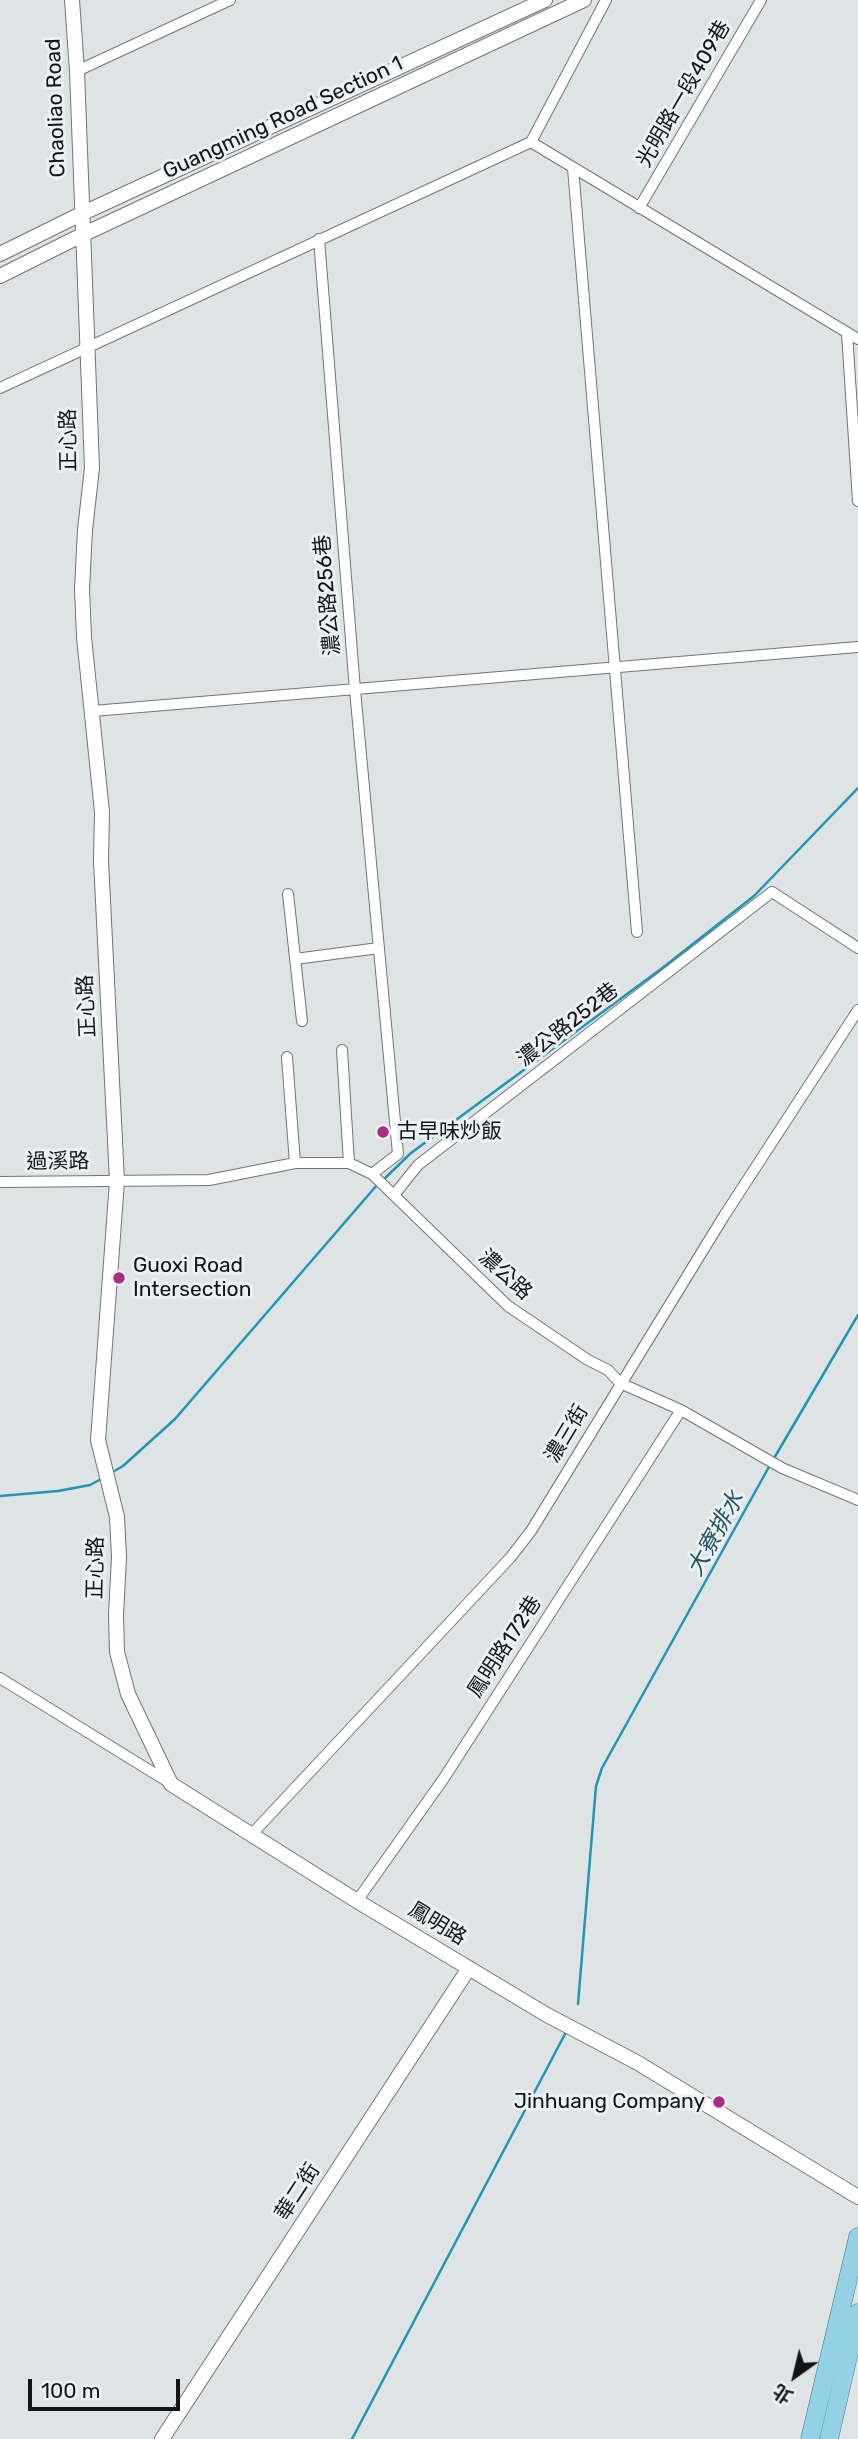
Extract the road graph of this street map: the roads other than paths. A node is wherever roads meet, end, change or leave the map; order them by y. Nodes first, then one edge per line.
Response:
1 (72, 0) edge
2 (230, 0) edge
3 (545, 0) edge
4 (584, 0) edge
5 (606, 0) edge
6 (761, 0) edge
7 (77, 71) junction
8 (531, 142) junction
9 (573, 168) junction
10 (639, 208) junction
11 (81, 214) junction
12 (82, 235) junction
13 (319, 239) junction
14 (0, 254) edge
15 (0, 276) edge
16 (847, 333) junction
17 (858, 340) edge
18 (88, 347) junction
19 (0, 388) edge
20 (858, 501) edge
21 (858, 647) edge
22 (615, 669) junction
23 (355, 690) junction
24 (93, 711) junction
25 (288, 894) dead end
26 (637, 932) dead end
27 (379, 948) junction
28 (858, 948) edge
29 (295, 959) junction
30 (858, 1010) edge
31 (302, 1021) dead end
32 (342, 1050) dead end
33 (287, 1057) dead end
34 (295, 1163) junction
35 (349, 1163) junction
36 (377, 1179) junction
37 (117, 1181) junction
38 (0, 1182) edge
39 (394, 1195) junction
40 (620, 1383) junction
41 (681, 1410) junction
42 (858, 1500) edge
43 (0, 1678) edge
44 (171, 1784) junction
45 (251, 1835) junction
46 (357, 1901) junction
47 (469, 1968) junction
48 (858, 2197) edge
49 (858, 2237) edge
50 (858, 2313) edge
51 (162, 2439) edge
52 (810, 2439) edge
53 (829, 2439) edge

1 - 7 street, Chaoliao Road
2 - 7 street
3 - 11 street, Guangming Road Section 1
4 - 12 street, Guangming Road Section 1
5 - 8 street
6 - 10 street, 光明路一段409巷
7 - 11 street, Chaoliao Road
8 - 9 street
8 - 13 street
9 - 10 street
9 - 22 street
10 - 16 street
11 - 12 street, 正心路
11 - 14 street, Guangming Road Section 1
12 - 15 street, Guangming Road Section 1
12 - 18 street, 正心路
13 - 18 street
13 - 23 street, 濃公路256巷
16 - 17 street
16 - 20 street
18 - 19 street
18 - 24 street, 正心路
21 - 22 street
22 - 23 street
22 - 26 street
23 - 24 street
23 - 27 street, 濃公路256巷
24 - 37 street, 正心路
25 - 29 street
27 - 29 street
27 - 36 street, 濃公路256巷
28 - 39 street, 濃公路252巷
29 - 31 street
30 - 40 street, 濃三街
32 - 35 street
33 - 34 street
34 - 35 street, 濃公路
34 - 37 street, 濃公路
35 - 36 street, 濃公路
36 - 39 street, 濃公路
37 - 38 street, 過溪路
37 - 44 street, 正心路
39 - 40 street, 濃公路
40 - 41 street, 濃公路
40 - 45 street, 濃三街
41 - 42 street, 濃公路
41 - 46 street, 鳳明路172巷
43 - 44 street, 鳳明路
44 - 45 street, 鳳明路
45 - 46 street, 鳳明路
46 - 47 street, 鳳明路
47 - 48 street, 鳳明路
47 - 51 street, 華二街
49 - 52 main road
50 - 53 main road

